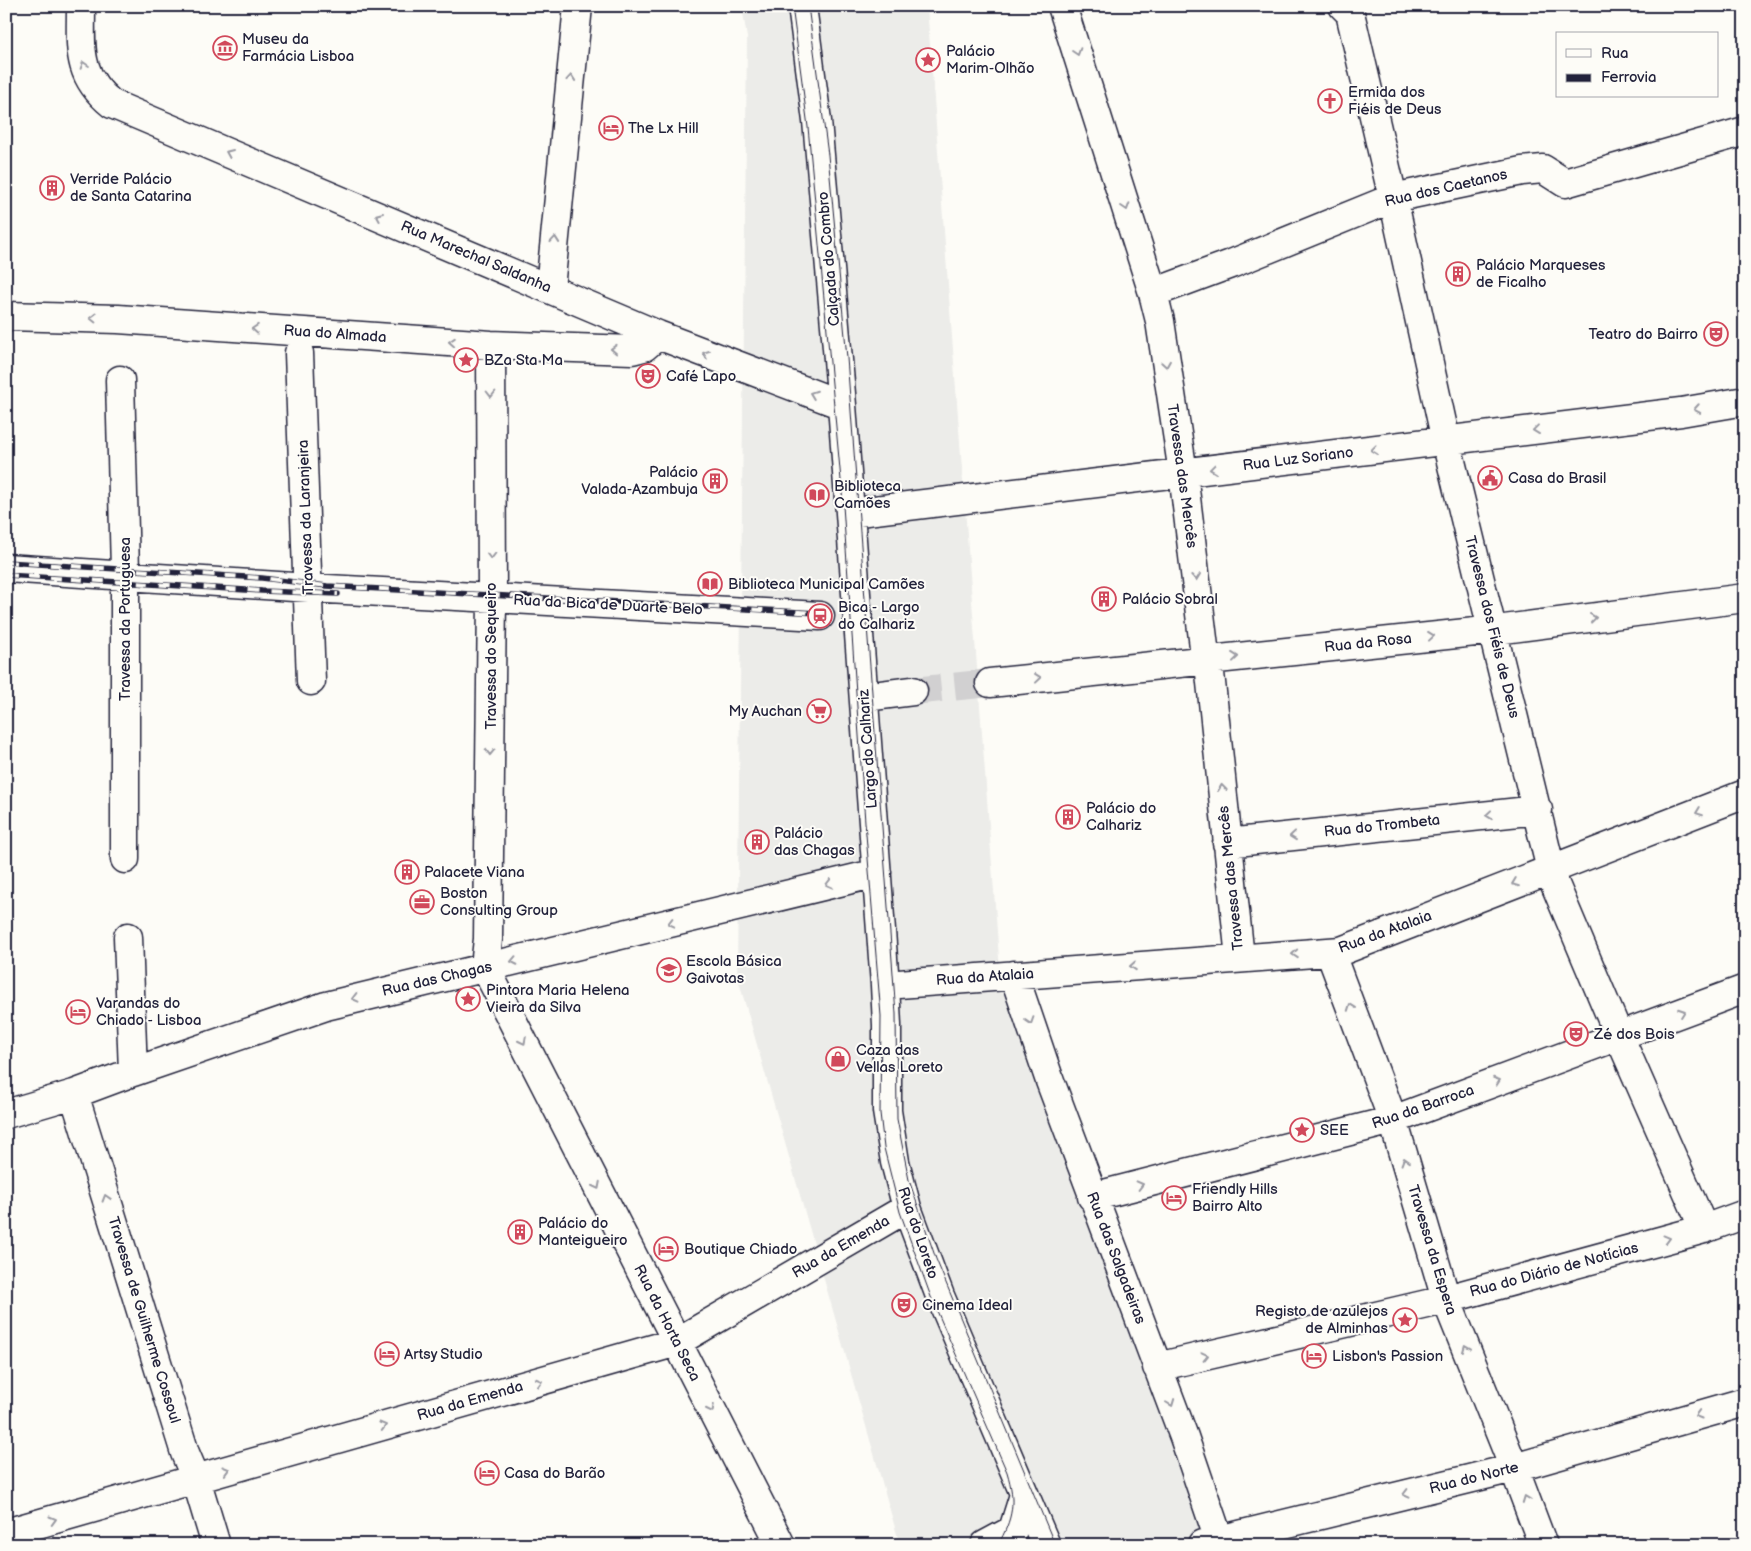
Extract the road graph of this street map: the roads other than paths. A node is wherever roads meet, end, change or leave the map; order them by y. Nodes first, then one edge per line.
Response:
1 (81, 6) edge
2 (578, 6) edge
3 (802, 6) edge
4 (1062, 6) edge
5 (1343, 6) edge
6 (1745, 131) edge
7 (1393, 198) junction
8 (550, 288) junction
9 (1153, 293) junction
10 (6, 316) edge
11 (658, 335) junction
12 (491, 345) junction
13 (299, 353) dead end
14 (120, 380) dead end
15 (1745, 400) edge
16 (842, 405) junction
17 (1446, 441) junction
18 (1183, 473) junction
19 (850, 513) junction
20 (6, 568) edge
21 (125, 576) junction
22 (309, 588) junction
23 (492, 598) junction
24 (1745, 598) edge
25 (820, 616) dead end
26 (1493, 630) junction
27 (1207, 660) junction
28 (311, 681) dead end
29 (990, 683) tunnel mouth
30 (913, 691) tunnel mouth
31 (865, 696) junction
32 (1745, 794) edge
33 (1538, 810) junction
34 (1227, 843) junction
35 (126, 858) dead end
36 (1551, 868) junction
37 (877, 872) junction
38 (128, 937) dead end
39 (1330, 952) junction
40 (1240, 958) junction
41 (485, 967) junction
42 (1014, 975) junction
43 (885, 985) junction
44 (1745, 989) edge
45 (1619, 1036) junction
46 (133, 1072) junction
47 (74, 1094) junction
48 (6, 1114) edge
49 (1392, 1120) junction
50 (1092, 1197) junction
51 (907, 1208) junction
52 (1745, 1214) edge
53 (1704, 1229) junction
54 (1446, 1299) junction
55 (677, 1342) junction
56 (1157, 1367) junction
57 (1745, 1402) edge
58 (1514, 1468) junction
59 (196, 1480) junction
60 (1024, 1495) junction
61 (6, 1533) edge
62 (1210, 1542) edge
63 (216, 1545) edge
64 (781, 1545) edge
65 (985, 1545) edge
66 (1046, 1545) edge
67 (1543, 1545) edge

8 -> 1 street, Rua Marechal Saldanha
8 -> 2 street
3 - 16 street, Calçada do Combro
4 -> 9 street, Travessa das Mercês
5 - 7 street, Travessa dos Fiéis de Deus
6 - 7 street, Rua dos Caetanos
7 - 9 street, Rua dos Caetanos
7 - 17 street, Travessa dos Fiéis de Deus
8 - 11 street, Rua Marechal Saldanha
9 -> 18 street, Travessa das Mercês
12 -> 10 street, Rua do Almada
11 -> 12 street, Rua do Almada
16 -> 11 street, Rua Marechal Saldanha
12 -> 23 street, Travessa do Sequeiro
13 - 22 street, Travessa da Laranjeira
14 - 21 street, Travessa da Portuguesa
15 -> 17 street, Rua Luz Soriano
16 - 19 street, Calçada do Combro
17 -> 18 street, Rua Luz Soriano
17 - 26 street, Travessa dos Fiéis de Deus
18 - 19 street, Rua Luz Soriano
18 -> 27 street, Travessa das Mercês
19 - 31 street, Largo do Calhariz
20 - 21 street, Rua da Bica de Duarte Belo
21 - 22 street, Rua da Bica de Duarte Belo
21 - 35 street, Travessa da Portuguesa
22 - 23 street, Rua da Bica de Duarte Belo
22 - 28 street, Travessa da Laranjeira
23 - 25 street, Rua da Bica de Duarte Belo
23 -> 41 street, Travessa do Sequeiro
26 -> 24 street, Rua da Rosa
27 -> 26 street, Rua da Rosa
26 - 33 street, Travessa dos Fiéis de Deus
29 -> 27 street, Rua da Rosa
34 -> 27 street, Travessa das Mercês
30 - 31 street
31 - 37 street, Largo do Calhariz
32 -> 36 street, Rua da Atalaia
33 -> 34 street, Rua do Trombeta
33 - 36 street, Travessa dos Fiéis de Deus
34 - 40 street, Travessa das Mercês
36 -> 39 street, Rua da Atalaia
36 - 45 street, Travessa dos Fiéis de Deus
37 -> 41 street, Rua das Chagas
37 - 43 street, Largo do Calhariz
38 - 46 street
39 -> 40 street, Rua da Atalaia
49 -> 39 street, Travessa da Espera
40 -> 42 street, Rua da Atalaia
41 -> 46 street, Rua das Chagas
41 -> 55 street, Rua da Horta Seca
42 - 43 street, Rua da Atalaia
42 -> 50 street, Rua das Salgadeiras
43 - 51 street, Rua do Loreto
45 -> 44 street, Rua da Barroca
49 -> 45 street, Rua da Barroca
45 - 53 street, Travessa dos Fiéis de Deus
46 - 47 street, Rua das Chagas
47 - 48 street, Rua das Chagas
59 -> 47 street, Travessa de Guilherme Cossoul
50 -> 49 street, Rua da Barroca
54 -> 49 street, Travessa da Espera
50 - 56 street, Rua das Salgadeiras
51 - 55 street, Rua da Emenda
51 - 60 street, Rua do Loreto
52 - 53 street, Rua do Diário de Notícias
54 -> 53 street, Rua do Diário de Notícias
56 -> 54 street, Rua do Diário de Notícias
58 -> 54 street, Travessa da Espera
59 -> 55 street, Rua da Emenda
55 -> 64 street, Rua da Horta Seca
56 -> 62 street, Rua das Salgadeiras
57 -> 58 street, Rua do Norte
58 -> 62 street, Rua do Norte
67 -> 58 street, Travessa da Espera
61 -> 59 street, Rua da Emenda
59 - 63 street, Travessa de Guilherme Cossoul
60 - 65 street
60 - 66 street, Rua do Loreto

